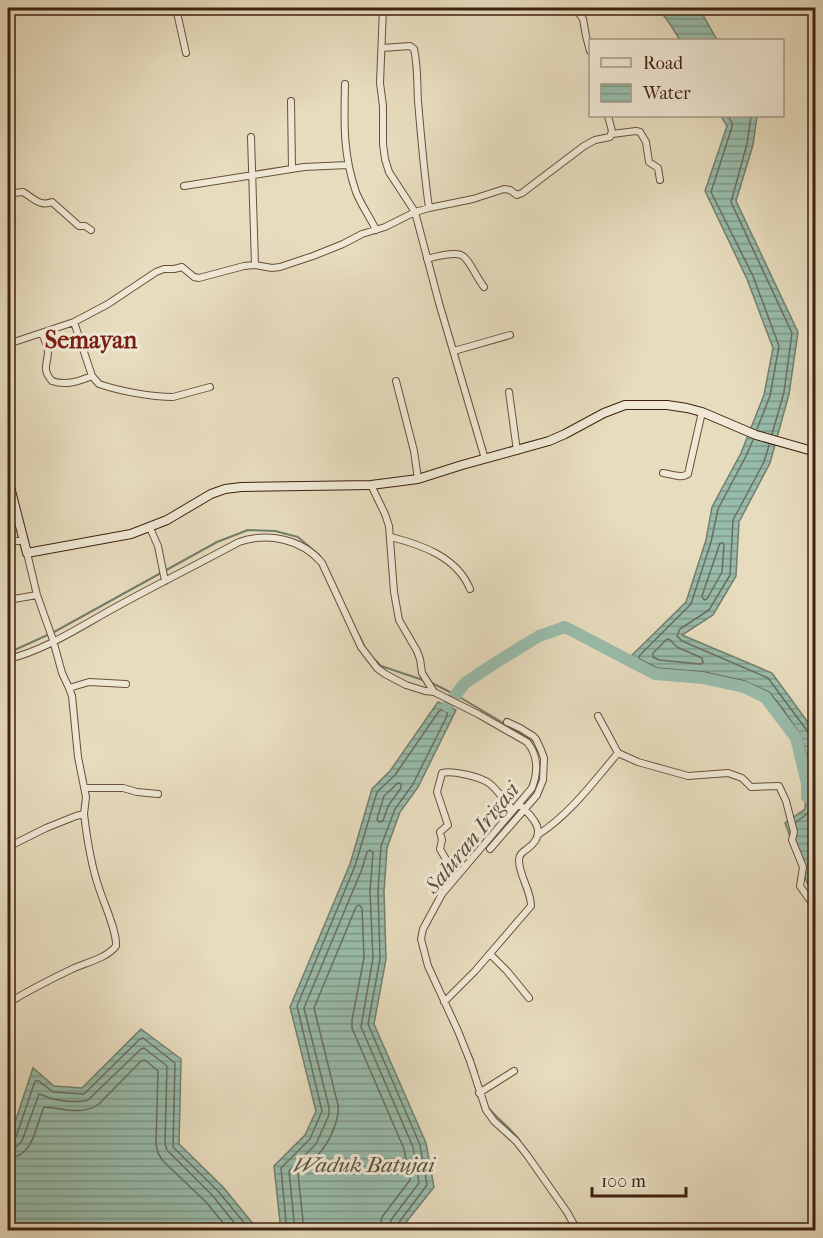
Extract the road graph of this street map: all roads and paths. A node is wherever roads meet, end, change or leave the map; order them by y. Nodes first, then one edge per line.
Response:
1 (176, 8) edge
2 (383, 8) edge
3 (575, 8) edge
4 (589, 45) edge
5 (382, 48) junction
6 (186, 53) dead end
7 (345, 84) dead end
8 (291, 101) dead end
9 (608, 117) edge
10 (612, 134) junction
11 (251, 137) dead end
12 (348, 165) junction
13 (291, 169) junction
14 (253, 176) junction
15 (660, 180) dead end
16 (184, 186) dead end
17 (8, 188) edge
18 (429, 208) junction
19 (415, 212) junction
20 (91, 230) dead end
21 (376, 230) junction
22 (427, 258) junction
23 (255, 265) junction
24 (484, 287) dead end
25 (74, 322) junction
26 (42, 333) junction
27 (510, 335) dead end
28 (8, 344) edge
29 (454, 351) junction
30 (92, 376) junction
31 (396, 381) dead end
32 (210, 387) dead end
33 (509, 392) dead end
34 (702, 412) junction
35 (517, 451) junction
36 (816, 452) edge
37 (485, 459) junction
38 (663, 473) dead end
39 (8, 479) edge
40 (418, 479) junction
41 (371, 485) junction
42 (150, 528) junction
43 (391, 537) junction
44 (8, 541) edge
45 (24, 541) junction
46 (27, 552) junction
47 (165, 581) junction
48 (470, 589) dead end
49 (37, 595) junction
50 (8, 600) edge
51 (53, 641) junction
52 (8, 659) edge
53 (126, 684) dead end
54 (69, 688) junction
55 (435, 692) junction
56 (597, 716) dead end
57 (507, 722) dead end
58 (518, 732) junction
59 (618, 753) junction
60 (84, 788) junction
61 (158, 794) dead end
62 (522, 807) junction
63 (513, 810) junction
64 (84, 814) junction
65 (539, 834) junction
66 (8, 847) edge
67 (490, 849) dead end
68 (456, 877) junction
69 (816, 905) edge
70 (490, 954) junction
71 (529, 998) dead end
72 (446, 1001) junction
73 (8, 1003) edge
74 (514, 1071) dead end
75 (482, 1092) junction
76 (577, 1230) edge

1 - 6 street
2 - 5 street
3 - 4 street
5 - 18 street
5 - 19 street
7 - 12 street
8 - 13 street
9 - 10 street
10 - 15 street
10 - 18 street
11 - 14 street
12 - 13 street
12 - 21 street
13 - 14 street
14 - 16 street
14 - 23 street
17 - 20 street
18 - 19 street
19 - 21 street
19 - 22 street
21 - 23 street
22 - 24 street
22 - 29 street
23 - 25 street
25 - 26 street
25 - 30 street
26 - 28 street
26 - 30 street
27 - 29 street
29 - 37 street
30 - 32 street
31 - 40 street
33 - 35 street
34 - 35 street
34 - 36 street
34 - 38 street
35 - 37 street
37 - 40 street
39 - 45 street
40 - 41 street
41 - 42 street
41 - 43 street
42 - 46 street
42 - 47 street
43 - 48 street
43 - 55 street
44 - 45 street
45 - 46 street
46 - 49 street
47 - 51 street
47 - 55 street
49 - 50 street
49 - 51 street
51 - 52 street
51 - 54 street
53 - 54 street
54 - 60 street
55 - 58 street
56 - 59 street
57 - 58 street
58 - 62 street
59 - 65 street
59 - 69 street
60 - 61 street
60 - 64 street
62 - 63 street
62 - 65 street
62 - 67 street
63 - 68 street
63 - 68 street
64 - 66 street
64 - 73 street
65 - 70 street
68 - 72 street
70 - 71 street
70 - 72 street
72 - 75 street
74 - 75 street
75 - 76 street

